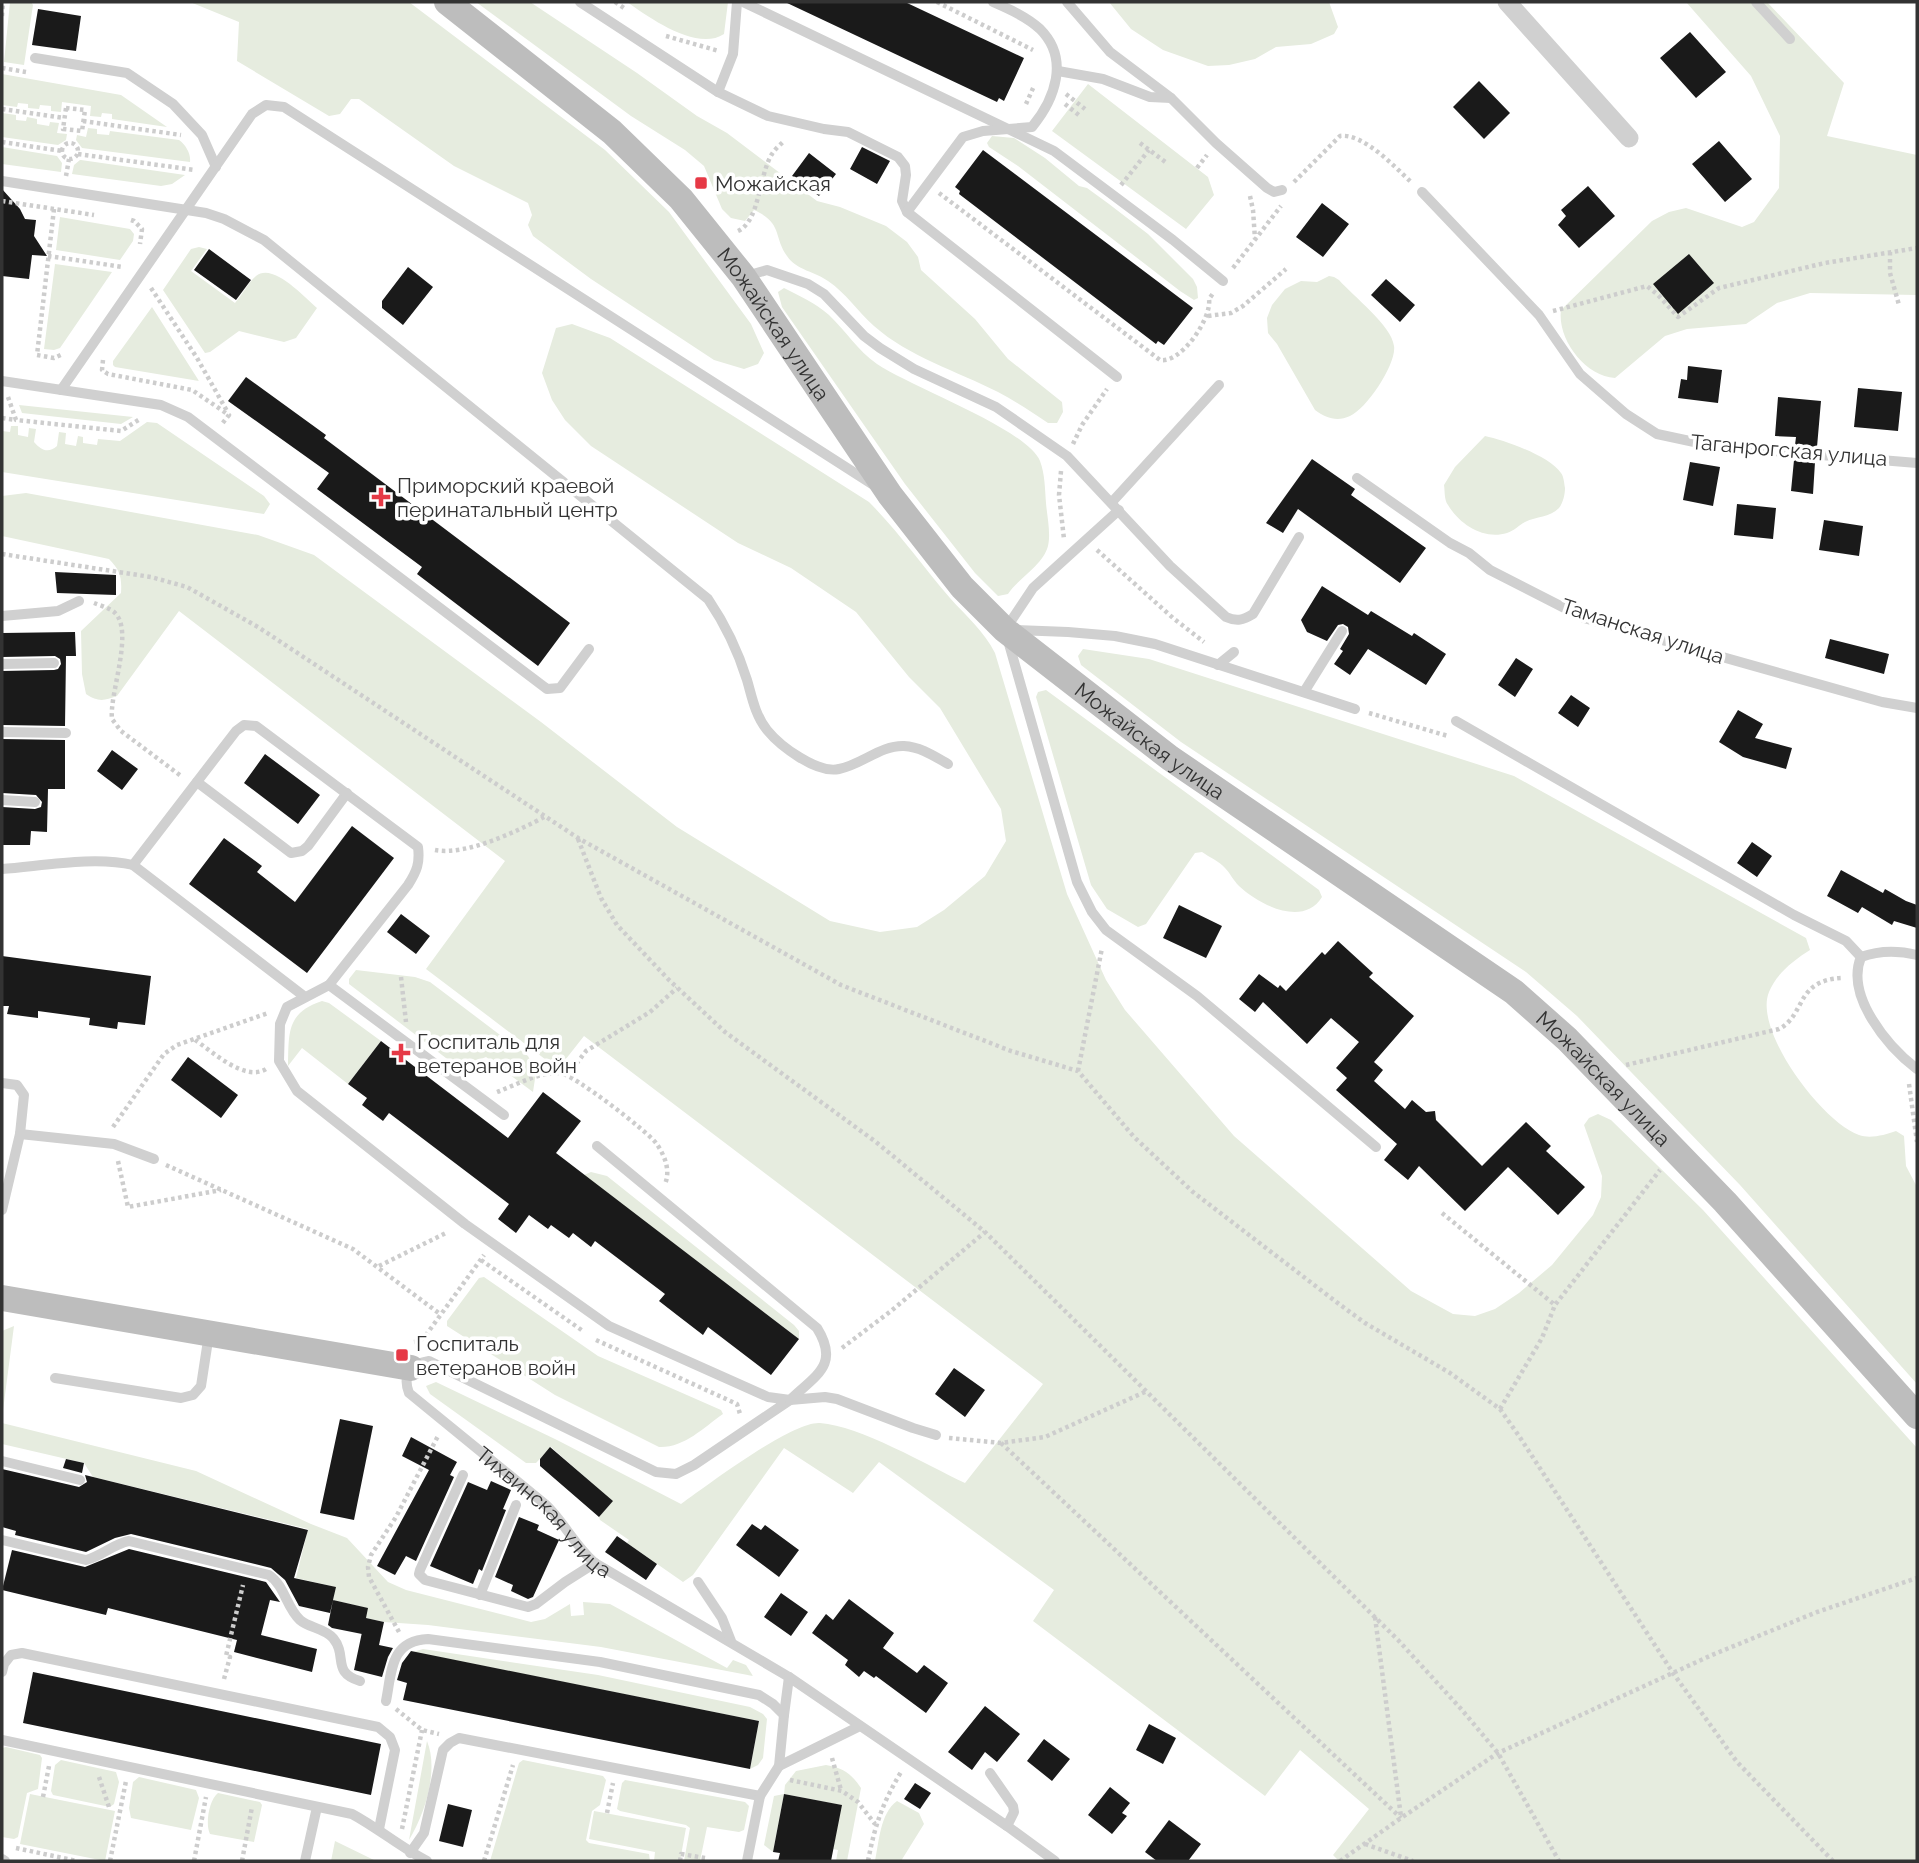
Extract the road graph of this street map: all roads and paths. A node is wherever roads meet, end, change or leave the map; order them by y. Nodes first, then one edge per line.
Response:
1 (3, 2) edge
2 (447, 2) edge
3 (580, 2) edge
4 (615, 2) edge
5 (737, 2) edge
6 (743, 2) edge
7 (937, 2) edge
8 (993, 2) edge
9 (1067, 2) edge
10 (1507, 2) edge
11 (1756, 2) edge
12 (625, 9) dead end
13 (2, 16) edge
14 (665, 36) dead end
15 (1790, 39) dead end
16 (733, 54) junction
17 (1036, 54) dead end
18 (35, 58) dead end
19 (2, 68) edge
20 (1058, 71) junction
21 (29, 73) dead end
22 (1040, 74) dead end
23 (718, 92) junction
24 (1171, 98) junction
25 (1070, 108) dead end
26 (2, 109) edge
27 (1022, 111) dead end
28 (1080, 116) dead end
29 (64, 118) junction
30 (83, 121) junction
31 (176, 126) dead end
32 (73, 130) junction
33 (1009, 130) junction
34 (1629, 138) dead end
35 (784, 141) dead end
36 (2, 142) edge
37 (71, 143) junction
38 (1140, 143) dead end
39 (1149, 150) junction
40 (62, 151) junction
41 (78, 154) junction
42 (1168, 164) dead end
43 (1240, 165) junction
44 (216, 167) junction
45 (53, 176) dead end
46 (66, 178) dead end
47 (190, 180) dead end
48 (2, 181) edge
49 (928, 183) junction
50 (1286, 189) junction
51 (1422, 192) joint
52 (1114, 195) junction
53 (2, 201) edge
54 (54, 209) junction
55 (187, 209) junction
56 (907, 212) junction
57 (107, 217) dead end
58 (751, 217) dead end
59 (121, 219) dead end
60 (1255, 240) junction
61 (1917, 248) edge
62 (135, 250) dead end
63 (1890, 251) junction
64 (48, 256) junction
65 (129, 259) dead end
66 (123, 267) junction
67 (1286, 269) dead end
68 (144, 271) junction
69 (743, 276) junction
70 (116, 279) dead end
71 (160, 279) dead end
72 (1223, 281) joint
73 (152, 290) junction
74 (1209, 299) dead end
75 (145, 301) dead end
76 (1899, 305) dead end
77 (1539, 315) junction
78 (1208, 316) junction
79 (69, 345) dead end
80 (110, 352) dead end
81 (1117, 377) dead end
82 (2, 381) edge
83 (1219, 385) dead end
84 (61, 390) junction
85 (161, 405) junction
86 (229, 415) junction
87 (2, 418) edge
88 (16, 420) junction
89 (214, 437) junction
90 (1917, 463) edge
91 (1357, 478) dead end
92 (891, 495) junction
93 (1115, 506) junction
94 (1299, 537) dead end
95 (1086, 540) junction
96 (2, 554) edge
97 (79, 601) joint
98 (2, 616) edge
99 (1005, 630) junction
100 (1342, 631) dead end
101 (589, 649) dead end
102 (1226, 659) junction
103 (54, 663) dead end
104 (2, 664) edge
105 (1304, 692) junction
106 (1917, 708) edge
107 (1355, 709) joint
108 (1458, 722) joint
109 (2, 732) edge
110 (66, 733) dead end
111 (948, 764) dead end
112 (195, 784) junction
113 (347, 793) junction
114 (2, 800) edge
115 (35, 802) dead end
116 (546, 816) junction
117 (578, 838) junction
118 (418, 847) junction
119 (132, 865) junction
120 (2, 869) edge
121 (1106, 930) junction
122 (1917, 955) edge
123 (1861, 957) junction
124 (401, 977) dead end
125 (1857, 978) junction
126 (329, 985) junction
127 (677, 988) junction
128 (305, 997) junction
129 (287, 1006) junction
130 (194, 1039) junction
131 (408, 1044) junction
132 (1906, 1060) junction
133 (279, 1061) junction
134 (1917, 1069) edge
135 (1078, 1071) junction
136 (1598, 1071) junction
137 (568, 1075) junction
138 (2, 1083) edge
139 (481, 1098) junction
140 (504, 1115) dead end
141 (20, 1134) junction
142 (103, 1142) junction
143 (1917, 1142) edge
144 (114, 1144) junction
145 (597, 1146) dead end
146 (1376, 1147) dead end
147 (1675, 1151) junction
148 (155, 1159) joint
149 (222, 1190) junction
150 (659, 1197) junction
151 (2, 1210) edge
152 (1442, 1213) dead end
153 (465, 1224) junction
154 (985, 1232) junction
155 (493, 1244) junction
156 (481, 1260) junction
157 (379, 1266) junction
158 (2, 1298) edge
159 (1555, 1305) junction
160 (209, 1334) junction
161 (828, 1359) junction
162 (411, 1368) junction
163 (55, 1378) dead end
164 (1147, 1391) junction
165 (790, 1400) junction
166 (1500, 1409) junction
167 (1917, 1416) edge
168 (735, 1420) dead end
169 (444, 1423) junction
170 (936, 1435) joint
171 (1001, 1443) junction
172 (2, 1461) edge
173 (463, 1475) dead end
174 (80, 1480) dead end
175 (516, 1505) dead end
176 (2, 1540) edge
177 (595, 1563) junction
178 (247, 1569) junction
179 (1917, 1578) edge
180 (698, 1582) dead end
181 (480, 1595) junction
182 (1374, 1616) junction
183 (731, 1641) junction
184 (405, 1644) junction
185 (2, 1672) edge
186 (1673, 1673) junction
187 (789, 1677) junction
188 (359, 1681) dead end
189 (221, 1694) junction
190 (386, 1701) joint
191 (784, 1715) junction
192 (860, 1726) junction
193 (422, 1730) junction
194 (459, 1738) junction
195 (2, 1740) edge
196 (827, 1742) junction
197 (52, 1751) junction
198 (1498, 1754) junction
199 (93, 1759) junction
200 (908, 1759) junction
201 (514, 1762) dead end
202 (129, 1766) junction
203 (779, 1766) junction
204 (616, 1768) junction
205 (990, 1773) dead end
206 (773, 1776) junction
207 (208, 1783) junction
208 (842, 1791) junction
209 (254, 1793) junction
210 (760, 1796) junction
211 (43, 1797) dead end
212 (317, 1807) junction
213 (110, 1810) dead end
214 (607, 1813) dead end
215 (1401, 1818) junction
216 (875, 1824) junction
217 (1007, 1826) junction
218 (379, 1829) junction
219 (399, 1844) junction
220 (1365, 1844) junction
221 (14, 1848) dead end
222 (410, 1853) junction
223 (705, 1858) dead end
224 (77, 1861) edge
225 (110, 1861) edge
226 (194, 1861) edge
227 (242, 1861) edge
228 (305, 1861) edge
229 (427, 1861) edge
230 (484, 1861) edge
231 (680, 1861) edge
232 (747, 1861) edge
233 (868, 1861) edge
234 (1055, 1861) edge
235 (1340, 1861) edge
236 (1413, 1861) edge
237 (1559, 1861) edge
238 (1833, 1861) edge

1 - 13 path
2 - 69 main road, Можайская улица
3 - 23 lane
4 - 12 path
5 - 16 lane
6 - 33 lane
7 - 17 path
8 - 20 lane
9 - 24 lane
10 - 34 street
11 - 15 lane
14 - 16 path
16 - 23 lane
18 - 44 lane
19 - 21 path
20 - 24 lane
20 - 33 lane
22 - 27 path
23 - 56 lane
24 - 43 lane
25 - 28 path
26 - 29 path
29 - 30 path
29 - 32 path
30 - 31 path
30 - 32 path
32 - 37 path
33 - 49 lane
33 - 52 lane
35 - 58 path
36 - 40 path
37 - 40 path
37 - 41 path
38 - 39 path
39 - 42 path
39 - 52 path
40 - 41 path
41 - 47 path
43 - 50 lane
43 - 60 path
44 - 55 lane
44 - 92 lane
45 - 46 path
48 - 55 lane
49 - 56 lane
49 - 78 path
50 - 51 path
50 - 60 path
51 - 77 lane, Таганрогская улица
52 - 72 lane
53 - 54 path
54 - 57 path
54 - 64 path
55 - 68 lane
55 - 111 lane
56 - 81 lane
59 - 62 path
60 - 72 path
61 - 63 path
63 - 76 path
63 - 77 path
64 - 66 path
64 - 79 path
65 - 66 path
66 - 70 path
67 - 78 path
68 - 73 path
68 - 84 lane
69 - 92 main road, Можайская улица
69 - 93 lane
71 - 73 path
73 - 75 path
73 - 86 path
74 - 78 path
77 - 90 lane, Таганрогская улица
80 - 86 path
82 - 84 lane
82 - 88 path
83 - 93 lane
84 - 85 lane
85 - 88 path
85 - 89 lane
86 - 89 path
87 - 88 path
89 - 101 lane
91 - 106 lane, Таманская улица
92 - 99 main road, Можайская улица
93 - 94 lane
93 - 95 lane
95 - 99 lane
95 - 102 path
96 - 116 path
97 - 98 lane
97 - 112 path
99 - 102 lane
99 - 121 lane
99 - 136 main road, Можайская улица
100 - 105 lane
102 - 105 lane
103 - 104 lane
105 - 107 lane
107 - 108 path
108 - 123 lane
109 - 110 lane
112 - 113 lane
112 - 113 lane
112 - 119 lane
113 - 118 lane
114 - 115 lane
116 - 117 path
116 - 118 path
117 - 127 path
117 - 135 path
118 - 126 lane
119 - 120 lane
119 - 128 lane
121 - 135 path
121 - 146 lane
122 - 123 lane
123 - 125 lane
124 - 131 path
125 - 132 lane
125 - 136 path
126 - 128 lane
126 - 131 lane
127 - 137 path
127 - 154 path
128 - 129 lane
129 - 130 path
129 - 133 lane
130 - 133 path
130 - 142 path
131 - 139 lane
132 - 134 lane
132 - 143 path
133 - 153 lane
135 - 166 path
136 - 147 main road, Можайская улица
137 - 139 path
137 - 150 path
138 - 141 lane
139 - 140 lane
141 - 142 lane
141 - 151 lane
142 - 144 lane
144 - 148 lane
144 - 149 path
145 - 150 lane
147 - 159 path
147 - 167 main road, Можайская улица
148 - 149 path
149 - 157 path
150 - 161 lane
152 - 159 path
153 - 155 lane
153 - 157 path
154 - 161 path
154 - 164 path
155 - 156 path
155 - 165 lane
156 - 157 path
156 - 168 path
158 - 160 main road
159 - 166 path
160 - 162 main road
160 - 163 lane
161 - 165 lane
162 - 165 lane
162 - 169 lane, Тихвинская улица
164 - 171 path
164 - 182 path
165 - 170 lane
166 - 186 path
169 - 177 lane, Тихвинская улица
169 - 184 path
170 - 171 path
171 - 215 path
172 - 174 lane
173 - 181 lane
175 - 181 lane
176 - 178 lane
177 - 181 lane
177 - 183 lane, Тихвинская улица
178 - 188 lane
178 - 189 path
179 - 186 path
180 - 183 lane
182 - 198 path
182 - 215 path
183 - 187 lane, Тихвинская улица
184 - 190 lane
184 - 191 lane
185 - 189 lane
186 - 198 path
186 - 238 path
187 - 191 lane
187 - 192 lane, Тихвинская улица
189 - 218 lane
190 - 193 path
191 - 203 lane
192 - 196 lane
192 - 200 lane, Тихвинская улица
193 - 194 path
193 - 219 path
194 - 204 lane
194 - 222 lane
195 - 197 lane
196 - 203 lane
196 - 208 path
197 - 199 lane
197 - 211 path
198 - 215 path
198 - 237 path
199 - 202 lane
199 - 213 path
200 - 216 path
200 - 217 lane, Тихвинская улица
201 - 230 path
202 - 207 lane
202 - 225 path
203 - 206 lane
204 - 210 lane
204 - 214 path
205 - 217 lane
206 - 208 path
206 - 210 lane
207 - 209 lane
207 - 226 path
208 - 216 path
209 - 212 lane
209 - 227 path
210 - 232 lane
212 - 218 lane
212 - 228 lane
215 - 220 path
216 - 233 path
217 - 234 lane, Тихвинская улица
218 - 219 lane
219 - 222 lane
220 - 235 path
220 - 236 path
221 - 224 path
222 - 229 lane
223 - 231 path

